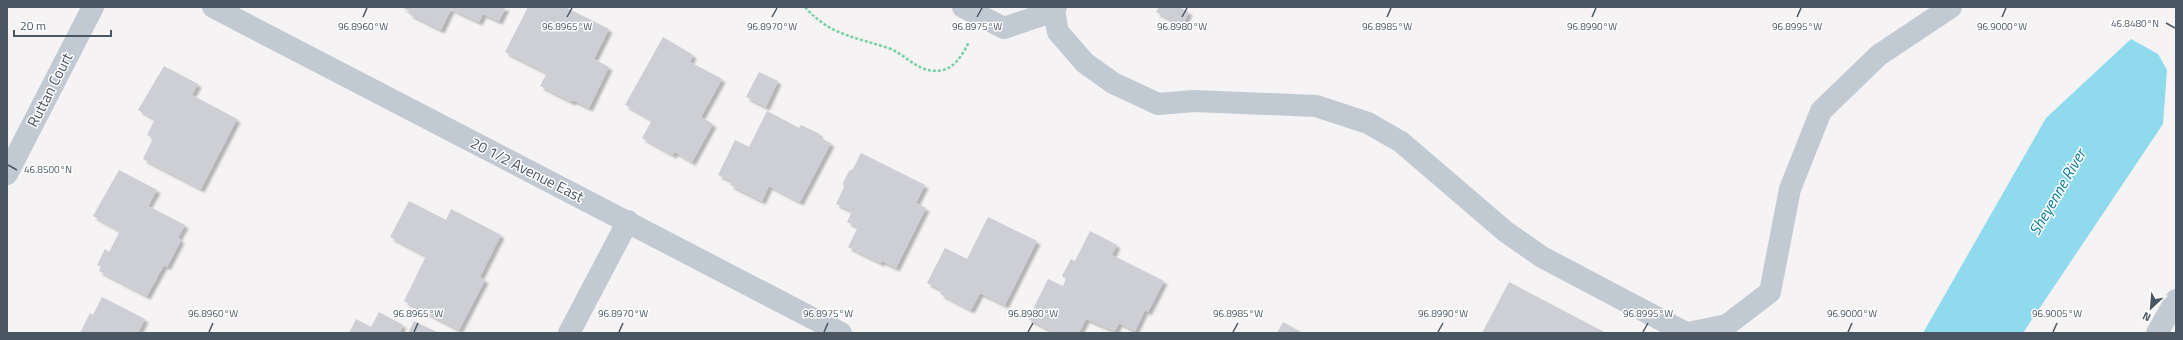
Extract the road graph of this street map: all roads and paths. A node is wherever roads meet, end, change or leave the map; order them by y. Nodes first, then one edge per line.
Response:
1 (93, 7) edge
2 (213, 7) edge
3 (805, 7) edge
4 (963, 7) edge
5 (1951, 7) edge
6 (1055, 9) edge
7 (982, 17) junction
8 (7, 174) edge
9 (628, 221) junction
10 (2176, 300) edge
11 (569, 333) edge
12 (841, 333) edge
13 (1687, 333) edge
14 (2157, 333) edge

1 - 8 street, Ruttan Court
2 - 9 street, 20 1/2 Avenue East
3 - 7 path
4 - 7 street
5 - 13 street
6 - 7 street
6 - 13 street
9 - 11 street
9 - 12 street, 20 1/2 Avenue East
10 - 14 street

